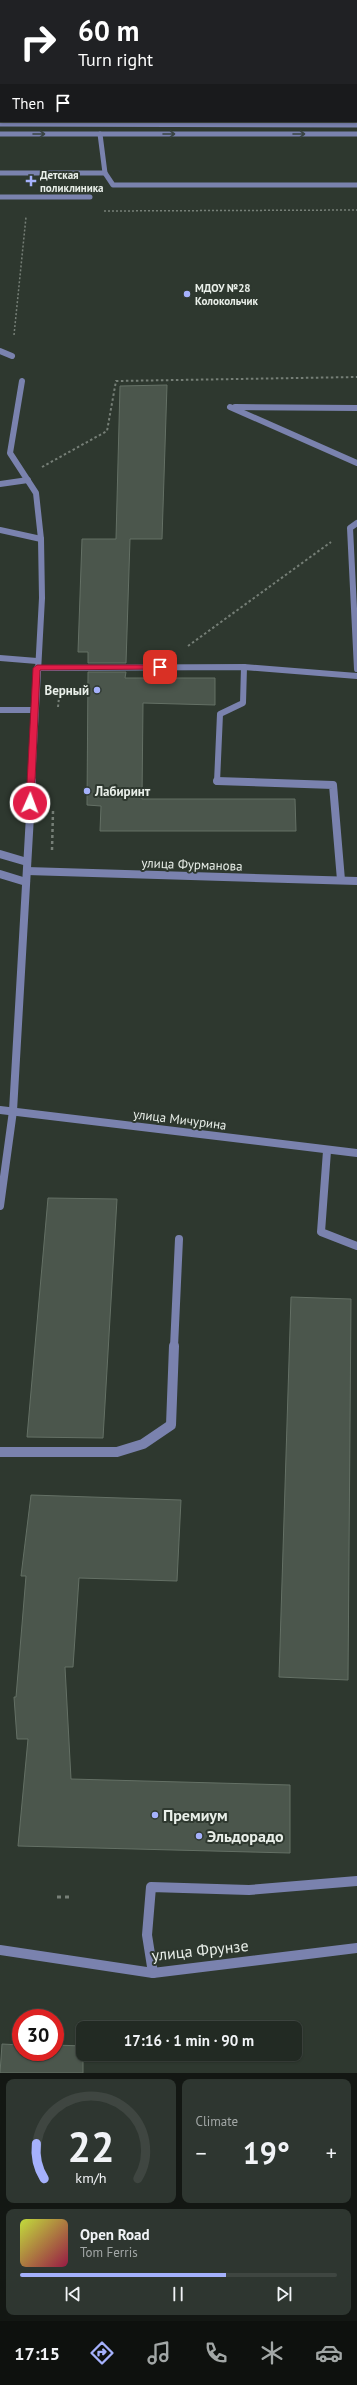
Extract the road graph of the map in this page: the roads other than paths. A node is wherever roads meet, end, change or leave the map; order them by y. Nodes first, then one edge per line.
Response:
1 (91, 123) edge
2 (0, 124) edge
3 (357, 126) edge
4 (0, 134) edge
5 (100, 134) junction
6 (357, 134) edge
7 (0, 173) edge
8 (105, 173) junction
9 (357, 185) edge
10 (0, 197) edge
11 (90, 197) dead end
12 (0, 351) edge
13 (12, 356) road end
14 (22, 381) dead end
15 (357, 408) edge
16 (357, 463) edge
17 (28, 480) junction
18 (0, 484) edge
19 (357, 523) edge
20 (0, 530) edge
21 (41, 539) junction
22 (0, 658) edge
23 (37, 664) junction
24 (244, 667) junction
25 (357, 669) edge
26 (357, 676) edge
27 (0, 710) edge
28 (35, 710) junction
29 (0, 854) edge
30 (27, 862) junction
31 (27, 871) junction
32 (0, 874) edge
33 (341, 880) junction
34 (357, 881) edge
35 (26, 882) junction
36 (0, 1110) edge
37 (13, 1111) junction
38 (327, 1151) junction
39 (357, 1153) edge
40 (0, 1206) edge
41 (178, 1239) dead end
42 (357, 1246) edge
43 (0, 1452) edge
44 (357, 1881) edge
45 (357, 1948) edge
46 (0, 1950) edge
47 (153, 1973) junction

1 - 2 street
1 - 3 street
4 -> 5 street
5 -> 6 street
5 - 8 street
7 - 8 street
8 - 9 street
10 - 11 street
12 - 13 street
14 - 17 street
15 - 16 street
17 - 18 street
17 - 21 street
19 - 25 street
20 - 21 street
21 - 23 street
22 - 23 street
23 - 24 street
23 - 28 street
24 - 26 street
24 - 33 street
27 - 28 street
28 - 30 street
29 - 30 street
30 - 31 street
31 - 33 street, улица Фурманова
31 - 35 street
32 - 35 street
33 - 34 street, улица Фурманова
35 - 37 street
36 - 37 street, улица Мичурина
37 - 38 street, улица Мичурина
37 - 40 street
38 - 39 street, улица Мичурина
38 - 42 street
41 - 43 street
44 - 47 street
45 - 47 street, улица Фрунзе
46 - 47 street, улица Фрунзе

